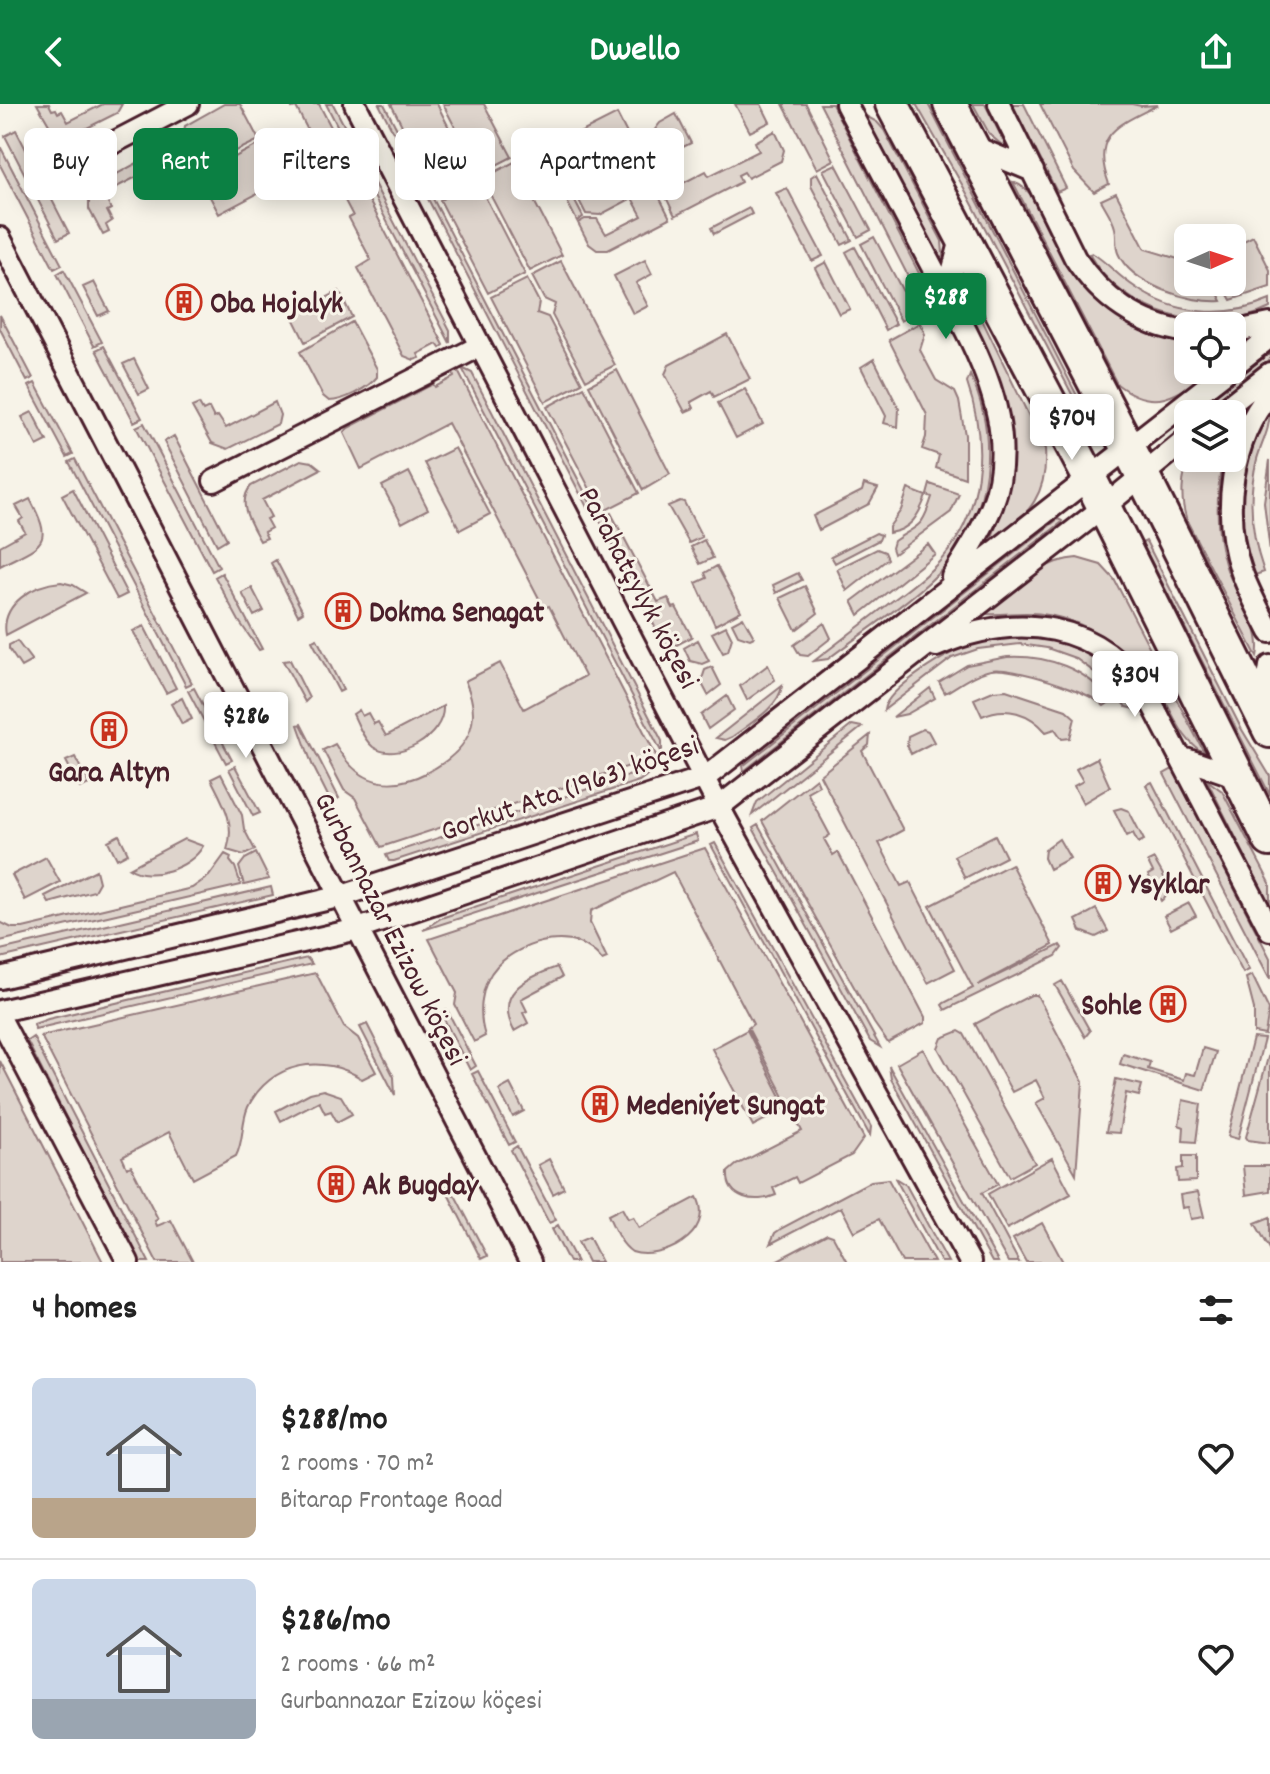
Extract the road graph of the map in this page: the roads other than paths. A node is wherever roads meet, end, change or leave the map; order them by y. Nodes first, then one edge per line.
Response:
1 (188, 104) edge
2 (355, 104) edge
3 (846, 104) edge
4 (950, 104) edge
5 (999, 104) edge
6 (890, 107) edge
7 (117, 141) edge
8 (970, 145) junction
9 (1033, 171) junction
10 (962, 235) junction
11 (0, 238) edge
12 (946, 296) junction
13 (1270, 324) edge
14 (1174, 328) edge
15 (1246, 329) edge
16 (1270, 337) edge
17 (480, 346) junction
18 (1246, 356) edge
19 (1270, 373) edge
20 (1209, 384) edge
21 (1270, 393) edge
22 (1236, 400) edge
23 (1127, 447) junction
24 (1174, 450) edge
25 (1143, 476) junction
26 (1089, 477) junction
27 (214, 481) dead end
28 (1104, 507) junction
29 (943, 590) junction
30 (1270, 632) edge
31 (910, 657) junction
32 (1270, 666) edge
33 (1266, 724) edge
34 (1180, 757) junction
35 (706, 777) junction
36 (1238, 777) junction
37 (719, 807) junction
38 (1270, 840) edge
39 (342, 896) junction
40 (358, 929) junction
41 (1270, 930) edge
42 (0, 978) edge
43 (0, 1011) edge
44 (0, 1018) edge
45 (128, 1262) edge
46 (530, 1262) edge
47 (970, 1262) edge

1 - 7 street
2 - 17 street, Parahatçylyk köçesi
3 - 12 street
4 - 8 main road
5 - 9 street
6 - 10 main road
8 - 9 street
8 - 23 main road
9 - 14 street
10 - 12 street
10 - 26 main road
11 - 39 street, Gurbannazar Ezizow köçesi
12 - 29 street
13 - 15 street
16 - 18 street, Gorkut Ata (1963) köçesi
17 - 27 street
17 - 35 street, Parahatçylyk köçesi
19 - 22 street
20 - 23 street, Gorkut Ata (1963) köçesi
21 - 30 street
23 - 25 main road
23 - 26 street, Gorkut Ata (1963) köçesi
24 - 25 street
25 - 28 street
25 - 33 main road
26 - 28 main road
26 - 29 street, Gorkut Ata (1963) köçesi
28 - 31 street
28 - 36 main road
29 - 35 street, Gorkut Ata (1963) köçesi
31 - 34 street
31 - 37 street
32 - 33 street
34 - 36 street
34 - 41 street
35 - 37 street, Parahatçylyk köçesi
35 - 39 street, Gorkut Ata (1963) köçesi
36 - 38 main road
37 - 40 street
37 - 47 street, Parahatçylyk köçesi
39 - 40 street, Gurbannazar Ezizow köçesi
39 - 42 street, Gorkut Ata (1963) köçesi
40 - 43 street
40 - 46 street, Gurbannazar Ezizow köçesi
44 - 45 street

